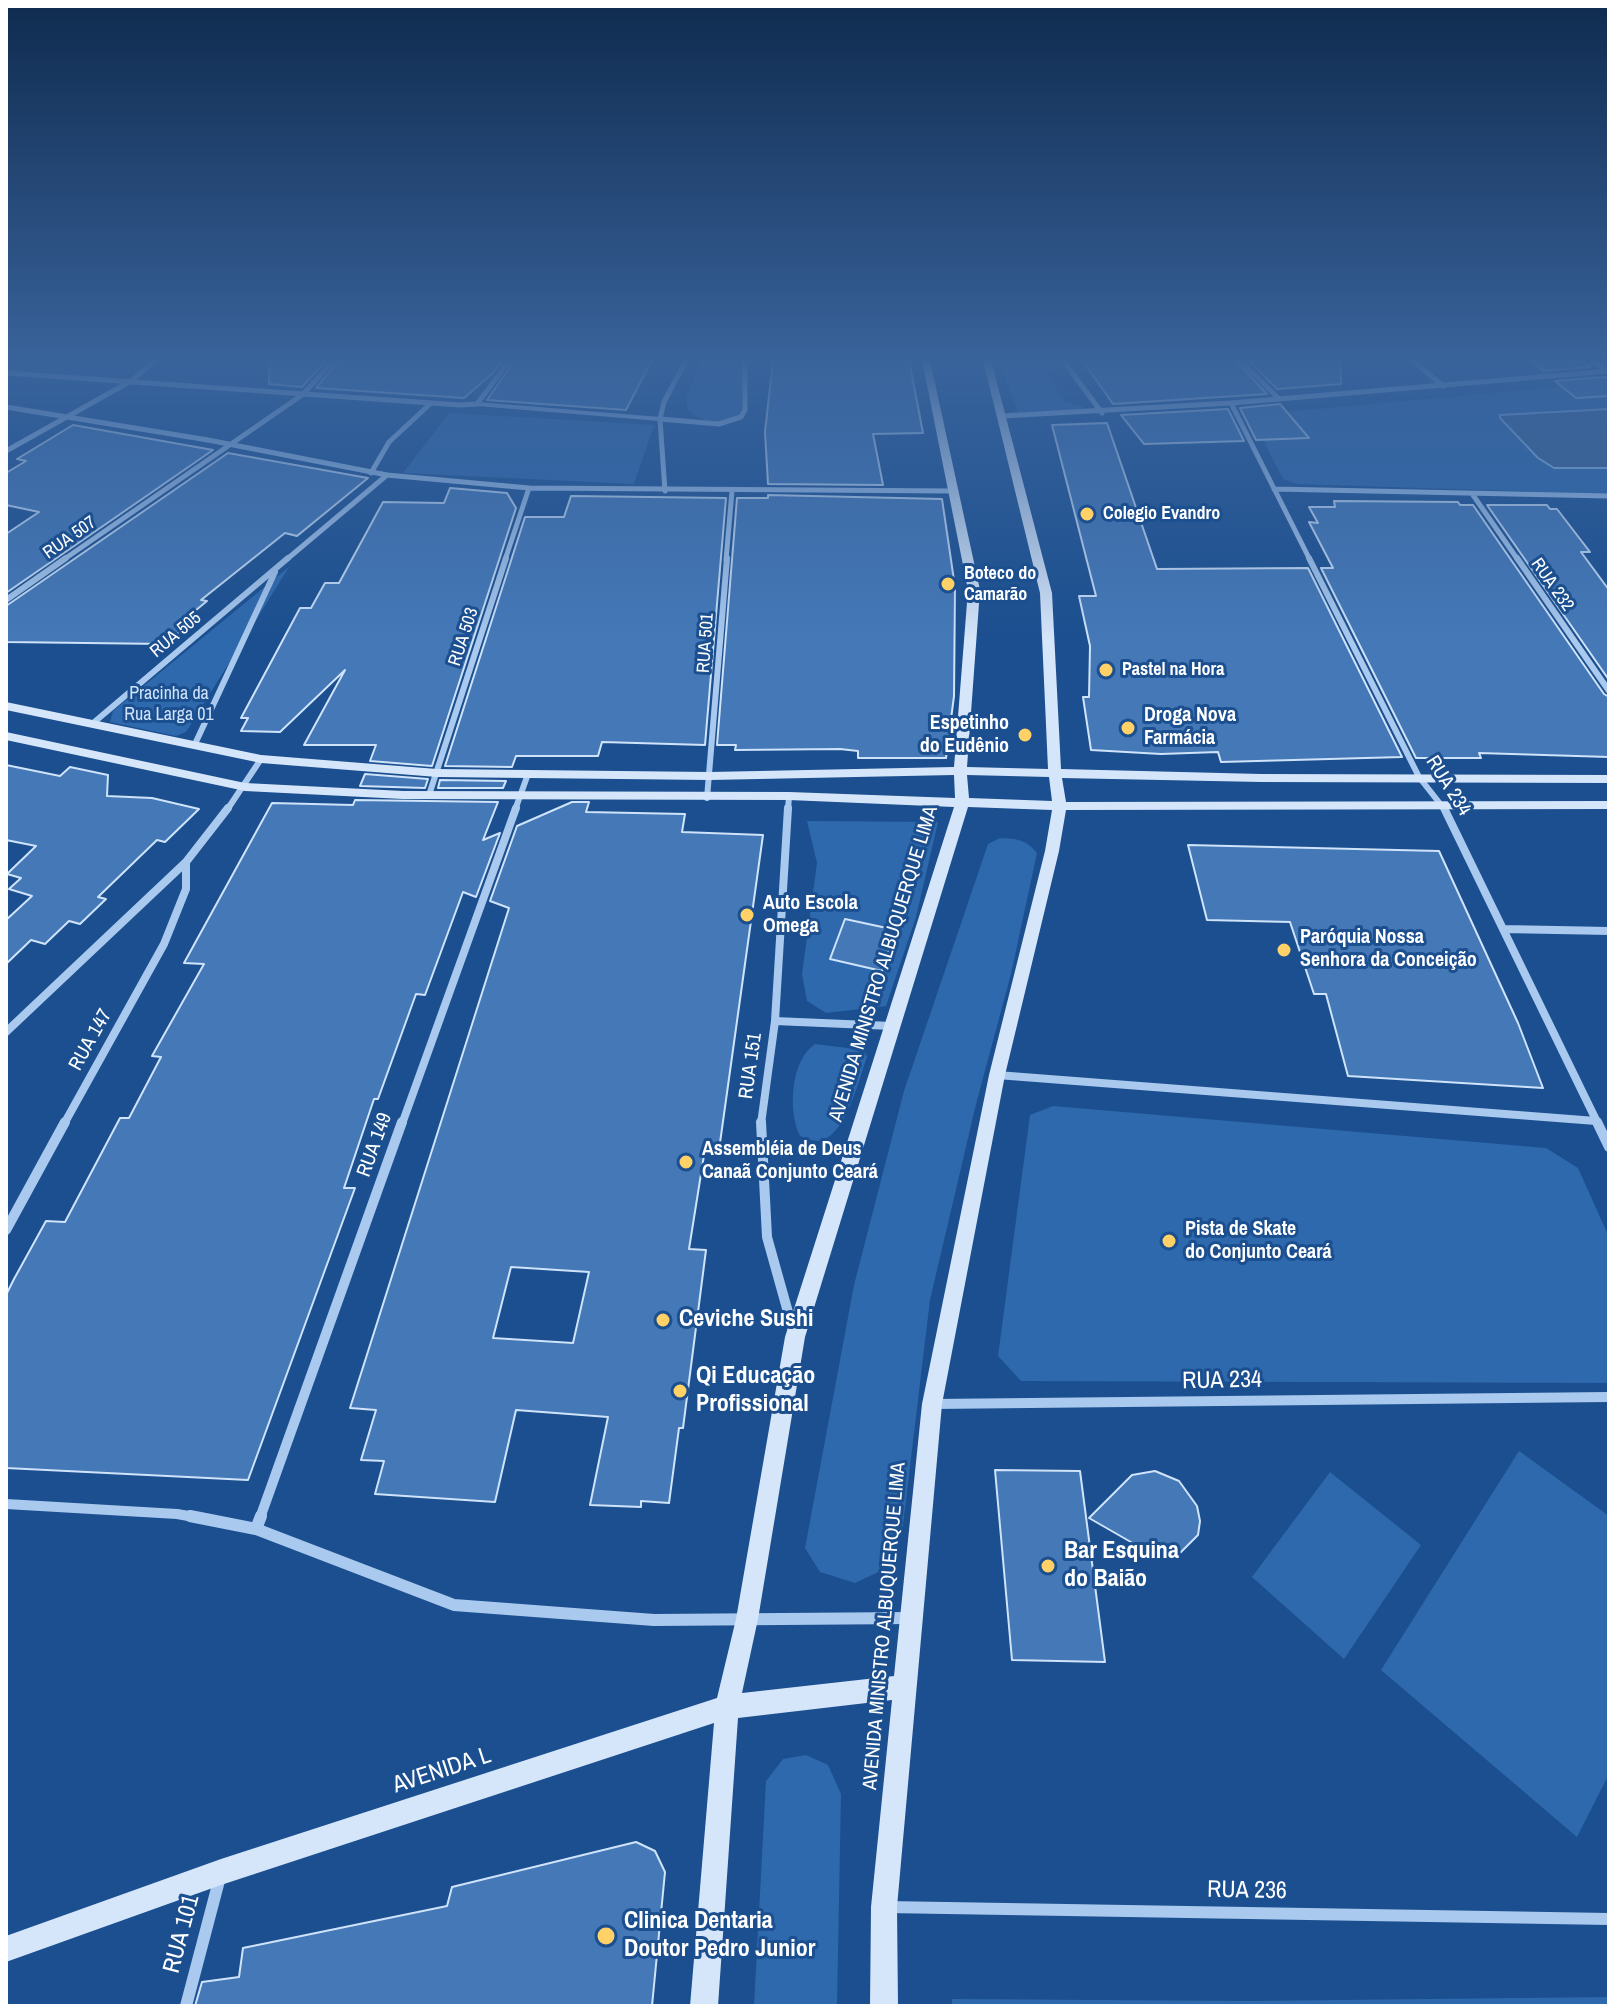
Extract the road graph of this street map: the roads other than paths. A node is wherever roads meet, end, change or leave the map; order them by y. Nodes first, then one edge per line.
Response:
1 (214, 454) edge
2 (277, 454) edge
3 (380, 454) edge
4 (662, 454) edge
5 (947, 454) edge
6 (1011, 454) edge
7 (1256, 454) edge
8 (371, 473) junction
9 (387, 475) junction
10 (529, 488) junction
11 (1274, 489) junction
12 (665, 491) junction
13 (732, 491) junction
14 (952, 491) junction
15 (1473, 495) junction
16 (1609, 496) edge
17 (277, 567) junction
18 (6, 600) edge
19 (1609, 691) edge
20 (6, 706) edge
21 (92, 724) junction
22 (9, 740) edge
23 (195, 744) junction
24 (261, 759) junction
25 (960, 771) junction
26 (437, 773) junction
27 (1055, 773) junction
28 (528, 774) junction
29 (710, 776) junction
30 (1419, 777) junction
31 (1261, 778) junction
32 (1609, 779) edge
33 (245, 787) junction
34 (429, 795) junction
35 (520, 796) junction
36 (789, 796) junction
37 (707, 798) junction
38 (962, 803) junction
39 (1442, 804) junction
40 (1270, 805) junction
41 (1609, 805) edge
42 (1060, 806) junction
43 (186, 862) junction
44 (1503, 929) junction
45 (1609, 931) edge
46 (775, 1021) junction
47 (892, 1026) junction
48 (6, 1032) edge
49 (997, 1075) junction
50 (1596, 1121) junction
51 (1609, 1147) edge
52 (6, 1230) edge
53 (795, 1337) junction
54 (1609, 1397) edge
55 (932, 1404) junction
56 (6, 1504) edge
57 (256, 1529) junction
58 (911, 1618) junction
59 (747, 1619) junction
60 (905, 1687) junction
61 (727, 1707) junction
62 (221, 1872) junction
63 (884, 1907) junction
64 (1609, 1919) edge
65 (6, 1949) edge
66 (186, 2006) edge
67 (704, 2006) edge
68 (884, 2006) edge

1 - 18 street, RUA 507
2 - 8 street
3 - 8 street
4 - 12 street
5 - 14 street, AVENIDA MINISTRO ALBUQUERQUE LIMA
6 - 27 street, AVENIDA MINISTRO ALBUQUERQUE LIMA
7 - 11 street, RUA 234
8 - 9 street
9 - 10 street
9 - 17 street, RUA 505
10 - 12 street
10 - 26 street, RUA 503
11 - 15 street
11 - 30 street, RUA 234
12 - 13 street
13 - 14 street
13 - 29 street, RUA 501
14 - 25 street, AVENIDA MINISTRO ALBUQUERQUE LIMA
15 - 16 street
15 - 19 street, RUA 232
17 - 21 street, RUA 505
17 - 23 street, RUA 505
20 - 21 street
21 - 23 street
22 - 33 street
23 - 24 street
24 - 26 street
24 - 33 street
25 - 27 street
25 - 29 street
25 - 38 street, AVENIDA MINISTRO ALBUQUERQUE LIMA
26 - 28 street
26 - 34 street, RUA 503
27 - 31 street
27 - 42 street, AVENIDA MINISTRO ALBUQUERQUE LIMA
28 - 29 street
28 - 35 street, RUA 149
29 - 37 street, RUA 501
30 - 31 street
30 - 32 street
30 - 39 street, RUA 234
31 - 40 street
33 - 34 street
33 - 43 street
34 - 35 street
35 - 37 street
35 - 57 street, RUA 149
36 - 37 street
36 - 38 street
36 - 46 street, RUA 151
38 - 42 street
38 - 47 street, AVENIDA MINISTRO ALBUQUERQUE LIMA
39 - 40 street
39 - 41 street
39 - 44 street, RUA 234
40 - 42 street
42 - 49 street, AVENIDA MINISTRO ALBUQUERQUE LIMA
43 - 48 street
43 - 52 street, RUA 147
44 - 45 street
44 - 50 street, RUA 234
46 - 47 street
46 - 53 street, RUA 151
47 - 53 street, AVENIDA MINISTRO ALBUQUERQUE LIMA
49 - 50 street
49 - 55 street, AVENIDA MINISTRO ALBUQUERQUE LIMA
50 - 51 street, RUA 234
53 - 59 street, AVENIDA MINISTRO ALBUQUERQUE LIMA
54 - 55 street, RUA 234
55 - 58 street, AVENIDA MINISTRO ALBUQUERQUE LIMA
56 - 57 street
57 - 59 street
58 - 59 street
58 - 60 street, AVENIDA MINISTRO ALBUQUERQUE LIMA
59 - 61 street, AVENIDA MINISTRO ALBUQUERQUE LIMA
60 - 61 street, AVENIDA L
60 - 63 street, AVENIDA MINISTRO ALBUQUERQUE LIMA
61 - 62 street, AVENIDA L
61 - 67 street, AVENIDA MINISTRO ALBUQUERQUE LIMA
62 - 65 street, AVENIDA L
62 - 66 street, RUA 101
63 - 64 street, RUA 236
63 - 68 street, AVENIDA MINISTRO ALBUQUERQUE LIMA

